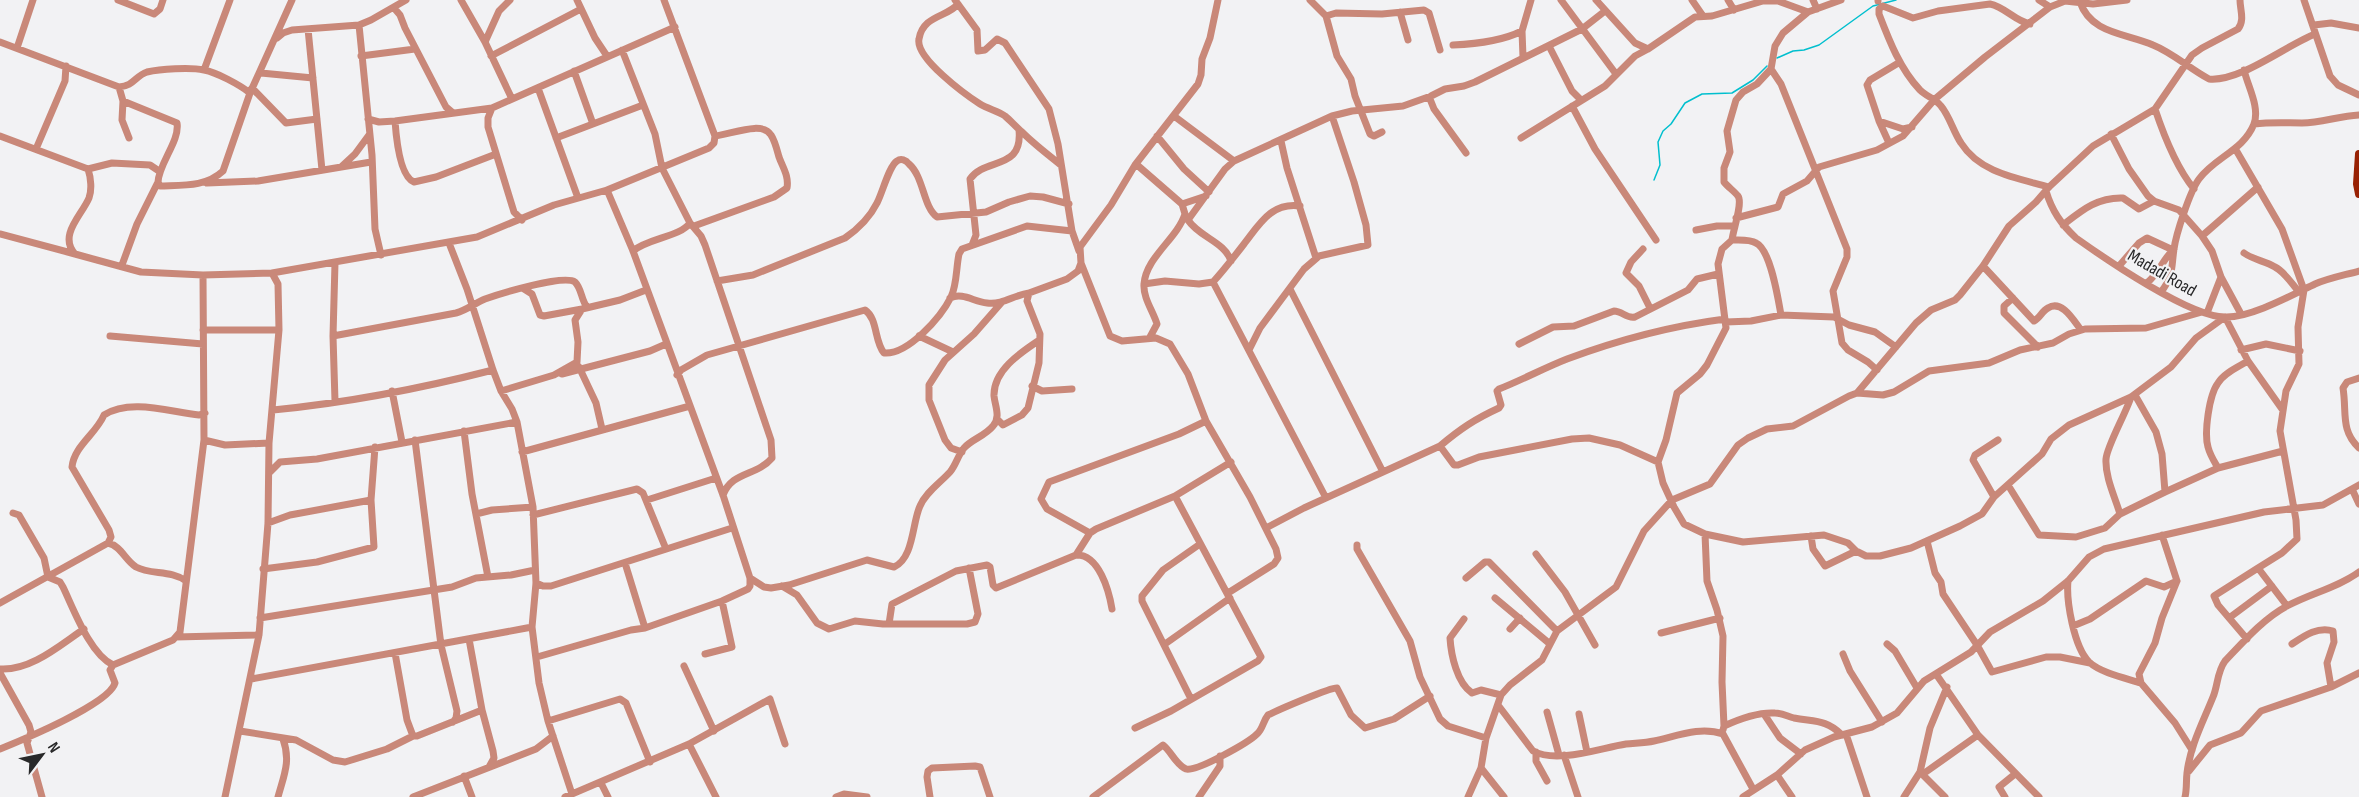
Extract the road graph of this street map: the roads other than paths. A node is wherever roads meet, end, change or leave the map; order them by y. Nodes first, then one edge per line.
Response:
1 (33, 0) edge
2 (118, 0) edge
3 (163, 0) edge
4 (230, 0) edge
5 (292, 0) edge
6 (406, 0) edge
7 (461, 0) edge
8 (577, 0) edge
9 (664, 0) edge
10 (1218, 0) edge
11 (1310, 0) edge
12 (1531, 0) edge
13 (1561, 0) edge
14 (1596, 0) edge
15 (1692, 0) edge
16 (1728, 0) edge
17 (1813, 0) edge
18 (1841, 0) edge
19 (2039, 0) edge
20 (2127, 0) edge
21 (2240, 0) edge
22 (2304, 0) edge
23 (512, 1) edge
24 (2066, 1) edge
25 (957, 2) edge
26 (2080, 2) junction
27 (1788, 3) edge
28 (2050, 7) junction
29 (394, 8) junction
30 (582, 9) junction
31 (1817, 9) junction
32 (1734, 10) junction
33 (1605, 11) junction
34 (1400, 12) junction
35 (1808, 12) junction
36 (1326, 16) junction
37 (1703, 16) junction
38 (284, 18) junction
39 (2030, 24) junction
40 (358, 25) junction
41 (2314, 25) junction
42 (675, 27) junction
43 (2359, 28) edge
44 (308, 29) junction
45 (1582, 29) junction
46 (292, 30) junction
47 (1522, 31) junction
48 (2315, 34) junction
49 (276, 39) junction
50 (1408, 40) dead end
51 (0, 42) edge
52 (485, 42) junction
53 (1453, 45) dead end
54 (1549, 46) junction
55 (17, 48) junction
56 (415, 49) junction
57 (1648, 49) junction
58 (622, 50) junction
59 (1440, 50) dead end
60 (361, 56) junction
61 (491, 56) junction
62 (607, 56) junction
63 (1523, 57) junction
64 (1900, 62) junction
65 (2185, 64) junction
66 (66, 66) junction
67 (1771, 69) junction
68 (204, 70) junction
69 (2244, 70) junction
70 (574, 71) junction
71 (261, 73) junction
72 (1616, 74) junction
73 (313, 78) junction
74 (119, 87) junction
75 (538, 88) junction
76 (251, 91) junction
77 (2359, 95) edge
78 (1431, 96) junction
79 (512, 99) junction
80 (1935, 99) junction
81 (1581, 100) junction
82 (123, 101) junction
83 (643, 105) junction
84 (1572, 106) junction
85 (446, 107) junction
86 (492, 108) junction
87 (2155, 109) junction
88 (1361, 110) junction
89 (453, 113) junction
90 (441, 115) junction
91 (2359, 115) edge
92 (1174, 116) junction
93 (1332, 116) junction
94 (368, 118) junction
95 (317, 119) junction
96 (395, 121) junction
97 (1879, 121) junction
98 (379, 122) junction
99 (2254, 123) junction
100 (593, 124) junction
101 (1912, 128) junction
102 (1019, 130) junction
103 (369, 132) junction
104 (1382, 132) dead end
105 (2111, 134) junction
106 (0, 136) edge
107 (715, 136) junction
108 (1157, 136) junction
109 (129, 138) dead end
110 (556, 138) junction
111 (1521, 138) dead end
112 (1281, 141) junction
113 (1889, 143) junction
114 (36, 149) junction
115 (2236, 150) junction
116 (1466, 153) dead end
117 (496, 154) junction
118 (2359, 154) edge
119 (1234, 161) junction
120 (371, 162) junction
121 (1136, 164) junction
122 (1061, 165) junction
123 (340, 167) junction
124 (662, 168) junction
125 (88, 169) junction
126 (322, 170) junction
127 (159, 171) junction
128 (222, 171) junction
129 (1815, 172) junction
130 (158, 182) junction
131 (227, 182) junction
132 (206, 183) junction
133 (2258, 187) junction
134 (2047, 189) junction
135 (2194, 189) junction
136 (607, 190) junction
137 (1207, 194) junction
138 (2359, 194) edge
139 (578, 198) junction
140 (2154, 201) junction
141 (1069, 204) junction
142 (1182, 204) junction
143 (1300, 206) junction
144 (2183, 211) junction
145 (514, 212) junction
146 (974, 215) junction
147 (1736, 218) junction
148 (522, 220) junction
149 (509, 224) junction
150 (692, 225) junction
151 (2063, 225) junction
152 (1733, 226) junction
153 (1696, 230) dead end
154 (1072, 231) junction
155 (0, 234) edge
156 (976, 235) junction
157 (2202, 236) junction
158 (985, 240) junction
159 (1656, 240) dead end
160 (1732, 240) junction
161 (449, 243) junction
162 (972, 245) junction
163 (1643, 249) dead end
164 (633, 250) junction
165 (2174, 250) junction
166 (1080, 253) junction
167 (2244, 253) dead end
168 (75, 254) junction
169 (381, 255) junction
170 (1316, 258) junction
171 (1231, 261) junction
172 (335, 263) junction
173 (1081, 263) junction
174 (122, 265) junction
175 (1983, 266) junction
176 (2119, 266) junction
177 (286, 270) junction
178 (2359, 271) edge
179 (272, 273) junction
180 (1718, 274) junction
181 (203, 275) junction
182 (2221, 277) junction
183 (717, 281) junction
184 (1213, 282) junction
185 (2147, 283) junction
186 (278, 284) junction
187 (1144, 284) junction
188 (524, 289) junction
189 (1290, 289) junction
190 (646, 290) junction
191 (2301, 291) junction
192 (2161, 292) junction
193 (1029, 293) junction
194 (950, 298) junction
195 (2013, 298) junction
196 (1002, 302) junction
197 (473, 307) junction
198 (584, 308) junction
199 (1650, 308) junction
200 (2204, 313) junction
201 (2241, 314) junction
202 (1781, 315) junction
203 (2225, 317) junction
204 (1839, 318) junction
205 (1725, 321) junction
206 (1157, 324) junction
207 (203, 330) junction
208 (279, 330) junction
209 (2081, 330) junction
210 (110, 336) dead end
211 (333, 336) junction
212 (919, 336) junction
213 (1150, 337) junction
214 (1038, 341) junction
215 (666, 344) junction
216 (1519, 344) dead end
217 (203, 345) junction
218 (738, 345) junction
219 (1170, 345) junction
220 (2038, 346) junction
221 (1896, 347) junction
222 (1249, 350) junction
223 (2241, 350) junction
224 (2300, 351) junction
225 (953, 352) junction
226 (2248, 361) junction
227 (578, 365) junction
228 (493, 370) junction
229 (1877, 370) junction
230 (677, 375) junction
231 (2359, 378) edge
232 (1032, 386) junction
233 (1072, 389) dead end
234 (392, 391) junction
235 (501, 391) junction
236 (1857, 393) junction
237 (2133, 396) junction
238 (335, 401) junction
239 (690, 406) junction
240 (2282, 409) junction
241 (273, 410) junction
242 (205, 413) junction
243 (997, 419) junction
244 (1206, 421) junction
245 (517, 422) junction
246 (602, 429) junction
247 (464, 431) junction
248 (204, 440) junction
249 (415, 440) junction
250 (1998, 440) dead end
251 (402, 442) junction
252 (269, 443) junction
253 (1440, 446) junction
254 (375, 447) junction
255 (2359, 448) edge
256 (2283, 451) junction
257 (522, 452) junction
258 (962, 452) junction
259 (1231, 462) junction
260 (1658, 462) junction
261 (2218, 468) junction
262 (269, 472) junction
263 (1383, 472) junction
264 (716, 480) junction
265 (729, 483) junction
266 (2008, 485) junction
267 (2359, 485) edge
268 (2352, 489) junction
269 (2165, 492) junction
270 (723, 495) junction
271 (1175, 496) junction
272 (1994, 497) junction
273 (1326, 498) junction
274 (371, 500) junction
275 (647, 500) junction
276 (1672, 500) junction
277 (2359, 504) edge
278 (2294, 508) junction
279 (533, 511) junction
280 (13, 513) dead end
281 (476, 514) junction
282 (2120, 514) junction
283 (268, 523) junction
284 (732, 528) junction
285 (1266, 528) junction
286 (1090, 533) junction
287 (1704, 534) junction
288 (2162, 535) junction
289 (1811, 536) junction
290 (1927, 541) junction
291 (108, 543) junction
292 (1200, 544) junction
293 (1357, 545) dead end
294 (666, 549) junction
295 (1856, 552) junction
296 (1536, 554) dead end
297 (1076, 555) junction
298 (625, 563) junction
299 (187, 568) junction
300 (969, 568) junction
301 (2259, 568) junction
302 (264, 569) junction
303 (535, 570) junction
304 (2359, 572) edge
305 (176, 575) junction
306 (48, 577) junction
307 (488, 577) junction
308 (750, 578) junction
309 (1466, 578) dead end
310 (2177, 580) junction
311 (186, 581) junction
312 (2068, 581) junction
313 (536, 583) junction
314 (782, 586) junction
315 (2272, 586) junction
316 (434, 588) junction
317 (1229, 595) junction
318 (1495, 598) dead end
319 (722, 601) junction
320 (0, 603) edge
321 (2287, 606) junction
322 (1112, 609) dead end
323 (1579, 615) junction
324 (260, 618) junction
325 (1520, 618) junction
326 (1720, 618) junction
327 (2229, 618) junction
328 (1464, 619) dead end
329 (889, 624) junction
330 (2073, 626) junction
331 (532, 627) junction
332 (645, 628) junction
333 (84, 629) junction
334 (181, 629) junction
335 (1510, 629) dead end
336 (1557, 631) junction
337 (1661, 633) dead end
338 (259, 635) junction
339 (186, 637) junction
340 (176, 638) junction
341 (469, 639) junction
342 (2247, 639) junction
343 (1164, 644) junction
344 (1550, 644) junction
345 (1887, 644) dead end
346 (2292, 644) dead end
347 (441, 645) junction
348 (1595, 645) dead end
349 (1977, 645) junction
350 (395, 653) junction
351 (705, 654) dead end
352 (1843, 654) dead end
353 (537, 657) junction
354 (2090, 663) junction
355 (113, 664) junction
356 (684, 666) dead end
357 (0, 669) edge
358 (0, 673) edge
359 (2359, 673) edge
360 (1936, 674) junction
361 (251, 679) junction
362 (2140, 683) junction
363 (1947, 687) junction
364 (2331, 687) junction
365 (1917, 688) junction
366 (1501, 695) junction
367 (1430, 696) junction
368 (1191, 699) junction
369 (1498, 705) junction
370 (482, 710) junction
371 (1547, 712) dead end
372 (1579, 714) dead end
373 (1764, 714) junction
374 (453, 722) junction
375 (548, 722) junction
376 (1882, 722) junction
377 (1135, 728) dead end
378 (1723, 730) junction
379 (240, 731) junction
380 (714, 731) junction
381 (30, 735) junction
382 (1844, 735) junction
383 (1978, 735) junction
384 (413, 736) junction
385 (553, 736) junction
386 (1486, 738) junction
387 (283, 739) junction
388 (689, 744) junction
389 (785, 744) dead end
390 (0, 749) edge
391 (2192, 750) junction
392 (1587, 752) junction
393 (1536, 753) junction
394 (1801, 754) junction
395 (1561, 755) junction
396 (1220, 756) junction
397 (650, 762) junction
398 (489, 766) junction
399 (1481, 768) junction
400 (1922, 773) junction
401 (1777, 774) junction
402 (2015, 774) junction
403 (2187, 774) junction
404 (464, 776) junction
405 (1547, 780) dead end
406 (601, 783) junction
407 (1753, 789) junction
408 (568, 796) edge
409 (42, 797) edge
410 (225, 797) edge
411 (278, 797) edge
412 (413, 797) edge
413 (472, 797) edge
414 (608, 797) edge
415 (716, 797) edge
416 (836, 797) edge
417 (867, 797) edge
418 (930, 797) edge
419 (990, 797) edge
420 (1093, 797) edge
421 (1199, 797) edge
422 (1468, 797) edge
423 (1503, 797) edge
424 (1578, 797) edge
425 (1743, 797) edge
426 (1792, 797) edge
427 (1866, 797) edge
428 (1904, 797) edge
429 (1945, 797) edge
430 (2005, 797) edge
431 (2039, 797) edge
432 (2186, 797) edge

1 - 55 street
2 - 3 street
4 - 68 street
5 - 38 street
6 - 29 street
7 - 52 street
8 - 30 street
9 - 42 street
10 - 92 street
11 - 36 street
12 - 47 street
13 - 45 street
14 - 33 street
15 - 37 street
16 - 32 street
17 - 31 street
18 - 31 street
19 - 28 street
20 - 26 street
21 - 65 street
22 - 41 street
23 - 52 street
24 - 26 street
24 - 28 street
25 - 102 street
25 - 122 street
26 - 65 street
27 - 32 street
27 - 35 street
28 - 39 street
29 - 40 street
29 - 56 street
30 - 61 street
30 - 62 street
31 - 35 street
32 - 37 street
33 - 45 street
33 - 57 street
34 - 36 street
34 - 50 street
34 - 59 street
35 - 67 street
36 - 88 street
37 - 57 street
38 - 46 street
38 - 49 street
39 - 64 street
39 - 80 street
40 - 44 street
40 - 60 street
41 - 43 street
41 - 48 street
42 - 58 street
42 - 107 street
44 - 46 street
44 - 73 street
45 - 54 street
45 - 72 street
46 - 49 street
47 - 53 street
47 - 63 street
48 - 69 street
48 - 77 street
49 - 71 street
51 - 55 street
52 - 61 street
54 - 63 street
54 - 81 street
55 - 66 street
56 - 60 street
56 - 85 street
57 - 72 street
58 - 62 street
58 - 83 street
60 - 94 street
61 - 79 street
62 - 70 street
63 - 78 street
64 - 80 street
64 - 97 street
65 - 69 street
65 - 87 street
66 - 74 street
66 - 114 street
67 - 129 street
67 - 147 street
68 - 74 street
68 - 76 street
69 - 99 street
70 - 75 street
70 - 100 street
71 - 73 street
71 - 76 street
72 - 81 street
73 - 95 street
74 - 82 street
75 - 79 street
75 - 110 street
76 - 95 street
76 - 128 street
78 - 88 street
78 - 116 street
79 - 86 street
80 - 101 street
80 - 134 street
81 - 84 street
82 - 109 street
82 - 127 street
83 - 100 street
83 - 124 street
84 - 111 street
84 - 159 street
85 - 89 street
85 - 90 street
86 - 89 street
86 - 117 street
87 - 105 street
87 - 135 street
88 - 93 street
88 - 104 street
89 - 90 street
90 - 96 street
91 - 99 street
92 - 108 street
92 - 119 street
93 - 112 street
93 - 170 street
94 - 98 street
94 - 103 street
95 - 126 street
96 - 98 street
96 - 117 street
97 - 101 street
97 - 113 street
98 - 103 street
99 - 115 street
100 - 110 street
101 - 113 street
102 - 122 street
102 - 146 street
103 - 120 street
103 - 123 street
105 - 134 street
105 - 140 street
106 - 114 street
107 - 124 street
107 - 150 street
108 - 121 street
108 - 137 street
110 - 139 street
112 - 119 street
112 - 143 street
113 - 129 street
114 - 125 street
115 - 133 street
115 - 135 street
117 - 145 street
118 - 138 main road
119 - 137 street
120 - 123 street
120 - 169 street
121 - 142 street
121 - 166 street
122 - 141 street
123 - 126 street
124 - 136 street
124 - 150 street
125 - 127 street
125 - 168 street
126 - 131 street
127 - 130 street
128 - 131 street
128 - 132 street
129 - 147 street
129 - 204 street
130 - 132 street
130 - 174 street
131 - 132 street
133 - 157 street
133 - 191 street
134 - 151 street, Madadi Road
134 - 175 street
135 - 144 street
136 - 139 street
136 - 164 street
137 - 142 street
137 - 171 street
139 - 148 street
140 - 144 street
140 - 151 street
141 - 146 street
141 - 154 street
142 - 187 street
143 - 170 street
143 - 171 street
144 - 157 street
144 - 165 street
145 - 148 street
145 - 149 street
146 - 156 street
146 - 183 street
147 - 152 street
148 - 149 street
149 - 161 street
150 - 164 street
150 - 183 street
151 - 176 street, Madadi Road
152 - 153 street
152 - 160 street
154 - 158 street
154 - 166 street
155 - 168 street
156 - 158 street
156 - 162 street
157 - 182 street
158 - 162 street
160 - 180 street
160 - 202 street
161 - 169 street
161 - 197 street
162 - 194 street
163 - 199 street
164 - 190 street
165 - 176 street
165 - 185 street
165 - 192 street
166 - 173 street
167 - 191 street
168 - 174 street
169 - 172 street
170 - 189 street
171 - 184 street
172 - 177 street
172 - 211 street
173 - 193 street
173 - 213 street
174 - 181 street
175 - 195 street
175 - 221 street
176 - 185 street, Madadi Road
177 - 179 street
177 - 186 street
178 - 191 street, Madadi Road
179 - 181 street
179 - 186 street
180 - 199 street
180 - 205 street
181 - 207 street
182 - 200 street
182 - 201 street
183 - 218 street
184 - 187 street
184 - 222 street
185 - 192 street, Madadi Road
186 - 208 street
187 - 206 street
188 - 197 street
188 - 198 street
188 - 198 street
189 - 222 street
189 - 263 street
190 - 198 street
190 - 215 street
191 - 201 street, Madadi Road
191 - 224 street
192 - 200 street, Madadi Road
193 - 196 street
193 - 214 street
194 - 196 street
194 - 212 street
195 - 209 street
195 - 220 street
196 - 225 street
197 - 211 street
197 - 228 street
198 - 227 street
199 - 216 street
200 - 203 street, Madadi Road
200 - 209 street
201 - 203 street, Madadi Road
202 - 204 street
202 - 205 street
203 - 223 street
203 - 237 street
204 - 221 street
204 - 229 street
205 - 253 street
205 - 260 street
206 - 213 street
206 - 219 street
207 - 208 street
207 - 217 street
208 - 241 street
209 - 220 street
210 - 217 street
211 - 238 street
212 - 218 street
212 - 225 street
213 - 219 street
214 - 232 street
214 - 243 street
215 - 227 street
215 - 230 street
217 - 242 street
218 - 230 street
218 - 265 street
219 - 244 street
220 - 236 street
221 - 229 street
222 - 273 street
223 - 224 street
223 - 226 street
224 - 240 street
225 - 258 street
226 - 240 street
226 - 261 street
227 - 235 street
227 - 246 street
228 - 234 street
228 - 235 street
229 - 236 street
230 - 239 street
231 - 255 street
232 - 233 street
232 - 243 street
234 - 238 street
234 - 251 street
235 - 245 street
236 - 276 street
237 - 266 street
237 - 269 street
237 - 282 street
238 - 241 street
239 - 246 street
239 - 264 street
240 - 256 street
241 - 252 street
242 - 248 street
242 - 291 street
243 - 258 street
244 - 259 street
244 - 286 street
245 - 247 street
245 - 257 street
246 - 257 street
247 - 249 street
247 - 281 street
248 - 252 street
248 - 299 street
249 - 251 street
249 - 316 street
250 - 272 street
251 - 254 street
252 - 262 street
253 - 260 street
253 - 263 street
254 - 262 street
254 - 274 street
256 - 261 street
256 - 278 street
257 - 279 street
258 - 314 street
259 - 271 street
259 - 285 street
260 - 276 street
261 - 269 street
262 - 283 street
263 - 273 street
264 - 265 street
264 - 270 street
264 - 275 street
265 - 270 street
266 - 272 street
266 - 282 street
267 - 268 street
268 - 277 street
268 - 278 street
269 - 282 street
270 - 284 street
271 - 286 street
271 - 292 street
272 - 290 street
273 - 285 street
274 - 283 street
274 - 302 street
275 - 279 street
275 - 294 street
276 - 287 street
276 - 323 street
278 - 288 street
278 - 301 street
279 - 281 street
279 - 303 street
280 - 306 street
281 - 307 street
283 - 302 street
284 - 294 street
284 - 308 street
285 - 317 street
286 - 297 street
287 - 289 street
287 - 326 street
288 - 310 street
288 - 312 street
289 - 295 street
289 - 295 street
290 - 295 street
290 - 349 street
291 - 305 street
291 - 306 street
292 - 317 street
292 - 343 street
293 - 367 street
294 - 298 street
296 - 323 street
297 - 300 street
297 - 322 street
298 - 313 street
298 - 332 street
299 - 305 street
299 - 311 street
300 - 329 street
300 - 329 street
301 - 315 street
301 - 327 street
302 - 324 street
303 - 307 street
303 - 313 street
304 - 321 street
305 - 311 street
306 - 320 street
306 - 333 street
307 - 316 street
308 - 314 street
308 - 319 street
309 - 336 street
310 - 330 street
310 - 362 street
311 - 334 street
312 - 330 street
312 - 349 street
313 - 331 street
314 - 329 street
315 - 321 street
315 - 327 street
316 - 324 street
316 - 347 street
317 - 343 street
317 - 368 street
318 - 325 street
319 - 332 street
319 - 351 street
321 - 342 street
323 - 336 street
323 - 348 street
324 - 338 street
325 - 335 street
325 - 344 street
326 - 337 street
326 - 378 street
327 - 342 street
328 - 366 street
330 - 354 street
331 - 341 street
331 - 353 street
332 - 353 street
333 - 355 street
333 - 357 street
334 - 339 street
334 - 340 street
336 - 344 street
338 - 339 street
338 - 361 street
339 - 340 street
340 - 355 street
341 - 347 street
341 - 370 street
342 - 391 street
343 - 368 street
344 - 366 street
345 - 365 street
346 - 364 street
347 - 350 street
347 - 374 street
349 - 354 street
349 - 360 street
350 - 361 street
350 - 384 street
352 - 376 street
353 - 375 street
354 - 362 street
355 - 381 street
356 - 380 street
358 - 381 street
359 - 364 street
360 - 363 street
360 - 365 street
361 - 379 street
362 - 391 street
363 - 383 street
363 - 400 street
364 - 403 street
365 - 376 street
366 - 369 street
367 - 386 street
367 - 396 street
368 - 377 street
369 - 386 street
369 - 393 street
370 - 374 street
370 - 398 street
371 - 395 street
372 - 392 street
373 - 378 street
373 - 382 street
373 - 394 street
374 - 384 street
375 - 385 street
375 - 397 street
376 - 382 street
378 - 392 street
378 - 407 street
379 - 387 street
379 - 410 street
380 - 388 street
380 - 389 street
381 - 390 street
381 - 409 street
382 - 394 street
382 - 427 street
383 - 400 street
383 - 402 street
384 - 387 street
385 - 398 street
385 - 408 street
386 - 399 street
387 - 411 street
388 - 397 street
388 - 415 street
391 - 403 street
392 - 395 street
393 - 395 street
393 - 405 street
394 - 401 street
395 - 424 street
396 - 420 street
396 - 421 street
397 - 406 street
398 - 404 street
399 - 422 street
399 - 423 street
400 - 428 street
400 - 429 street
401 - 407 street
401 - 426 street
402 - 430 street
402 - 431 street
403 - 432 street
404 - 412 street
404 - 413 street
406 - 408 street
406 - 414 street
407 - 425 street
416 - 417 street
418 - 419 street

